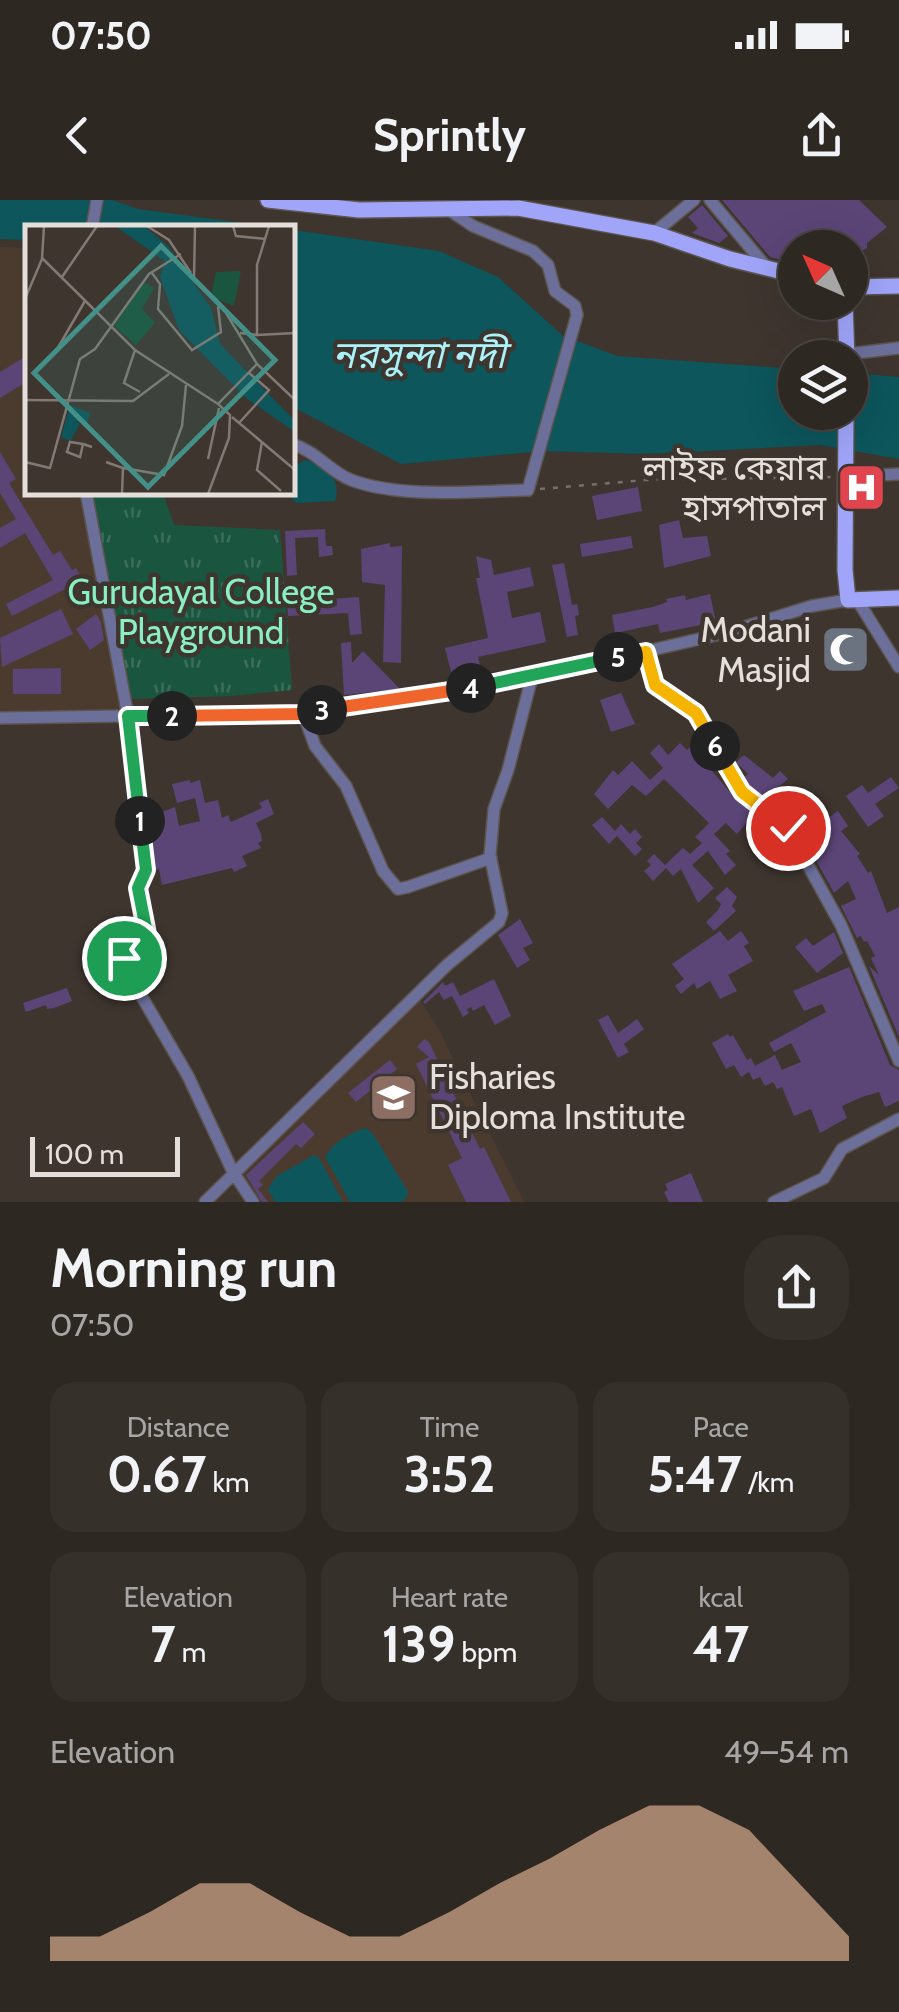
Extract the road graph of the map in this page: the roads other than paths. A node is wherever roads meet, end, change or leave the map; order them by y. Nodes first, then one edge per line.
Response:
1 (97, 200) edge
2 (268, 200) edge
3 (694, 200) edge
4 (710, 200) edge
5 (446, 208) junction
6 (93, 225) edge
7 (654, 233) junction
8 (768, 269) junction
9 (778, 271) edge
10 (899, 286) edge
11 (868, 287) edge
12 (899, 348) edge
13 (868, 353) edge
14 (845, 430) edge
15 (295, 445) edge
16 (899, 474) edge
17 (844, 477) junction
18 (87, 495) edge
19 (899, 598) edge
20 (853, 601) junction
21 (646, 652) junction
22 (899, 667) edge
23 (533, 673) junction
24 (303, 714) junction
25 (128, 716) junction
26 (0, 718) edge
27 (491, 858) junction
28 (899, 1061) edge
29 (899, 1119) edge
30 (234, 1172) junction
31 (205, 1202) edge
32 (253, 1202) edge
33 (774, 1202) edge

1 - 6 street
2 - 5 main road
3 - 7 street
4 - 8 street
5 - 7 main road
5 - 15 street
7 - 8 main road
8 - 9 main road
10 - 11 main road
12 - 13 street
14 - 17 main road
16 - 17 street
17 - 20 main road
18 - 25 street
19 - 20 main road
20 - 21 street
20 - 22 street
21 - 23 street
21 - 28 street
23 - 24 street
23 - 27 street
24 - 25 street
24 - 27 street
25 - 26 street
25 - 30 street
27 - 30 street
29 - 33 street
30 - 31 street
30 - 32 street

